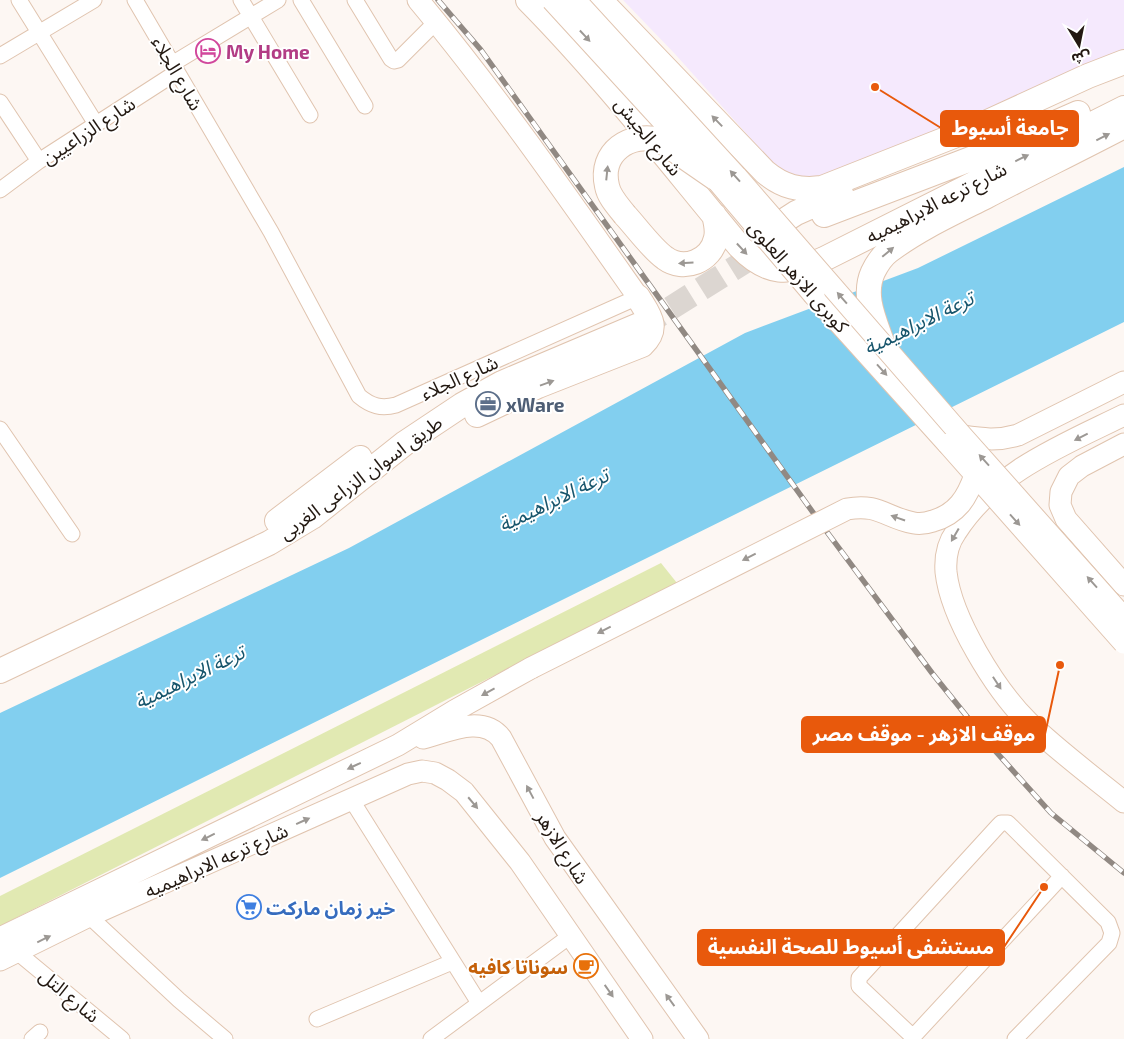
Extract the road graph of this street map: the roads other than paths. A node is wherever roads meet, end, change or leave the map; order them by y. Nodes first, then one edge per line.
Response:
1 (19, 0) edge
2 (94, 0) edge
3 (135, 0) edge
4 (241, 0) edge
5 (278, 0) edge
6 (301, 0) edge
7 (355, 0) edge
8 (418, 0) edge
9 (528, 0) edge
10 (552, 0) edge
11 (575, 0) edge
12 (600, 0) edge
13 (251, 16) junction
14 (436, 22) junction
15 (40, 34) junction
16 (0, 56) edge
17 (1124, 62) edge
18 (174, 68) junction
19 (1124, 76) edge
20 (1124, 93) edge
21 (0, 102) edge
22 (364, 106) dead end
23 (1124, 108) edge
24 (310, 116) dead end
25 (96, 124) junction
26 (1124, 126) edge
27 (750, 156) junction
28 (39, 161) junction
29 (715, 178) junction
30 (0, 190) edge
31 (698, 196) junction
32 (714, 215) junction
33 (772, 268) joint
34 (637, 312) junction
35 (883, 345) junction
36 (1124, 382) edge
37 (1124, 414) edge
38 (0, 429) edge
39 (962, 436) junction
40 (1124, 444) edge
41 (975, 475) junction
42 (72, 534) dead end
43 (1124, 585) edge
44 (1124, 618) edge
45 (1124, 643) edge
46 (0, 663) edge
47 (0, 671) edge
48 (398, 745) junction
49 (351, 799) junction
50 (1124, 802) edge
51 (1062, 876) junction
52 (88, 916) junction
53 (570, 936) junction
54 (0, 938) edge
55 (9, 956) edge
56 (452, 962) junction
57 (479, 1003) junction
58 (317, 1019) dead end
59 (912, 1038) edge
60 (122, 1039) edge
61 (225, 1039) edge
62 (431, 1039) edge
63 (642, 1039) edge
64 (698, 1039) edge
65 (1015, 1039) edge

1 - 15 street
2 - 15 street
3 - 18 street, شارع الجلاء
4 - 13 street
5 - 13 street, شارع الزراعيين
6 - 22 street
7 - 14 street
8 - 14 main road
9 - 31 main road, شارع الجيش
10 -> 29 main road, كوبرى الازهر العلوى, bridge
35 -> 11 main road, كوبرى الازهر العلوى, bridge
27 -> 12 main road
13 - 18 street, شارع الزراعيين
13 - 24 street
14 - 34 main road
15 - 16 street
15 - 25 street
17 - 27 main road
18 - 25 street, شارع الزراعيين
18 - 34 street, شارع الجلاء
19 - 20 main road
21 - 28 street
33 -> 23 main road, شارع ترعه الابراهيميه
25 - 28 street, شارع الزراعيين
35 -> 26 main road
27 - 31 main road
28 - 30 street, شارع الزراعيين
32 -> 29 main road, bridge
29 -> 41 main road, كوبرى الازهر العلوى, bridge
31 - 32 main road, شارع الجيش
32 -> 33 main road, شارع الجيش
34 - 46 main road, طريق اسوان الزراعى الغربى
47 -> 34 main road, طريق اسوان الزراعى الغربى
35 - 39 main road, كوبرى الازهر العلوى, bridge
36 - 39 main road
37 -> 50 main road
38 - 42 street
44 -> 39 main road, كوبرى الازهر العلوى, bridge
40 - 43 main road
41 -> 45 main road, كوبرى الازهر العلوى, bridge
41 -> 48 main road, bridge
48 -> 54 main road, شارع ترعه الابراهيميه
64 -> 48 main road, شارع الازهر
52 -> 49 main road, شارع ترعه الابراهيميه
49 -> 53 main road, شارع ترعه الابراهيميه
49 - 56 street
51 - 59 street
51 - 59 street
51 - 65 street
55 -> 52 main road, شارع ترعه الابراهيميه
52 - 61 street
53 - 57 street
53 -> 63 main road
55 - 60 street, شارع التل
56 - 57 street
56 - 58 street
57 - 62 street

